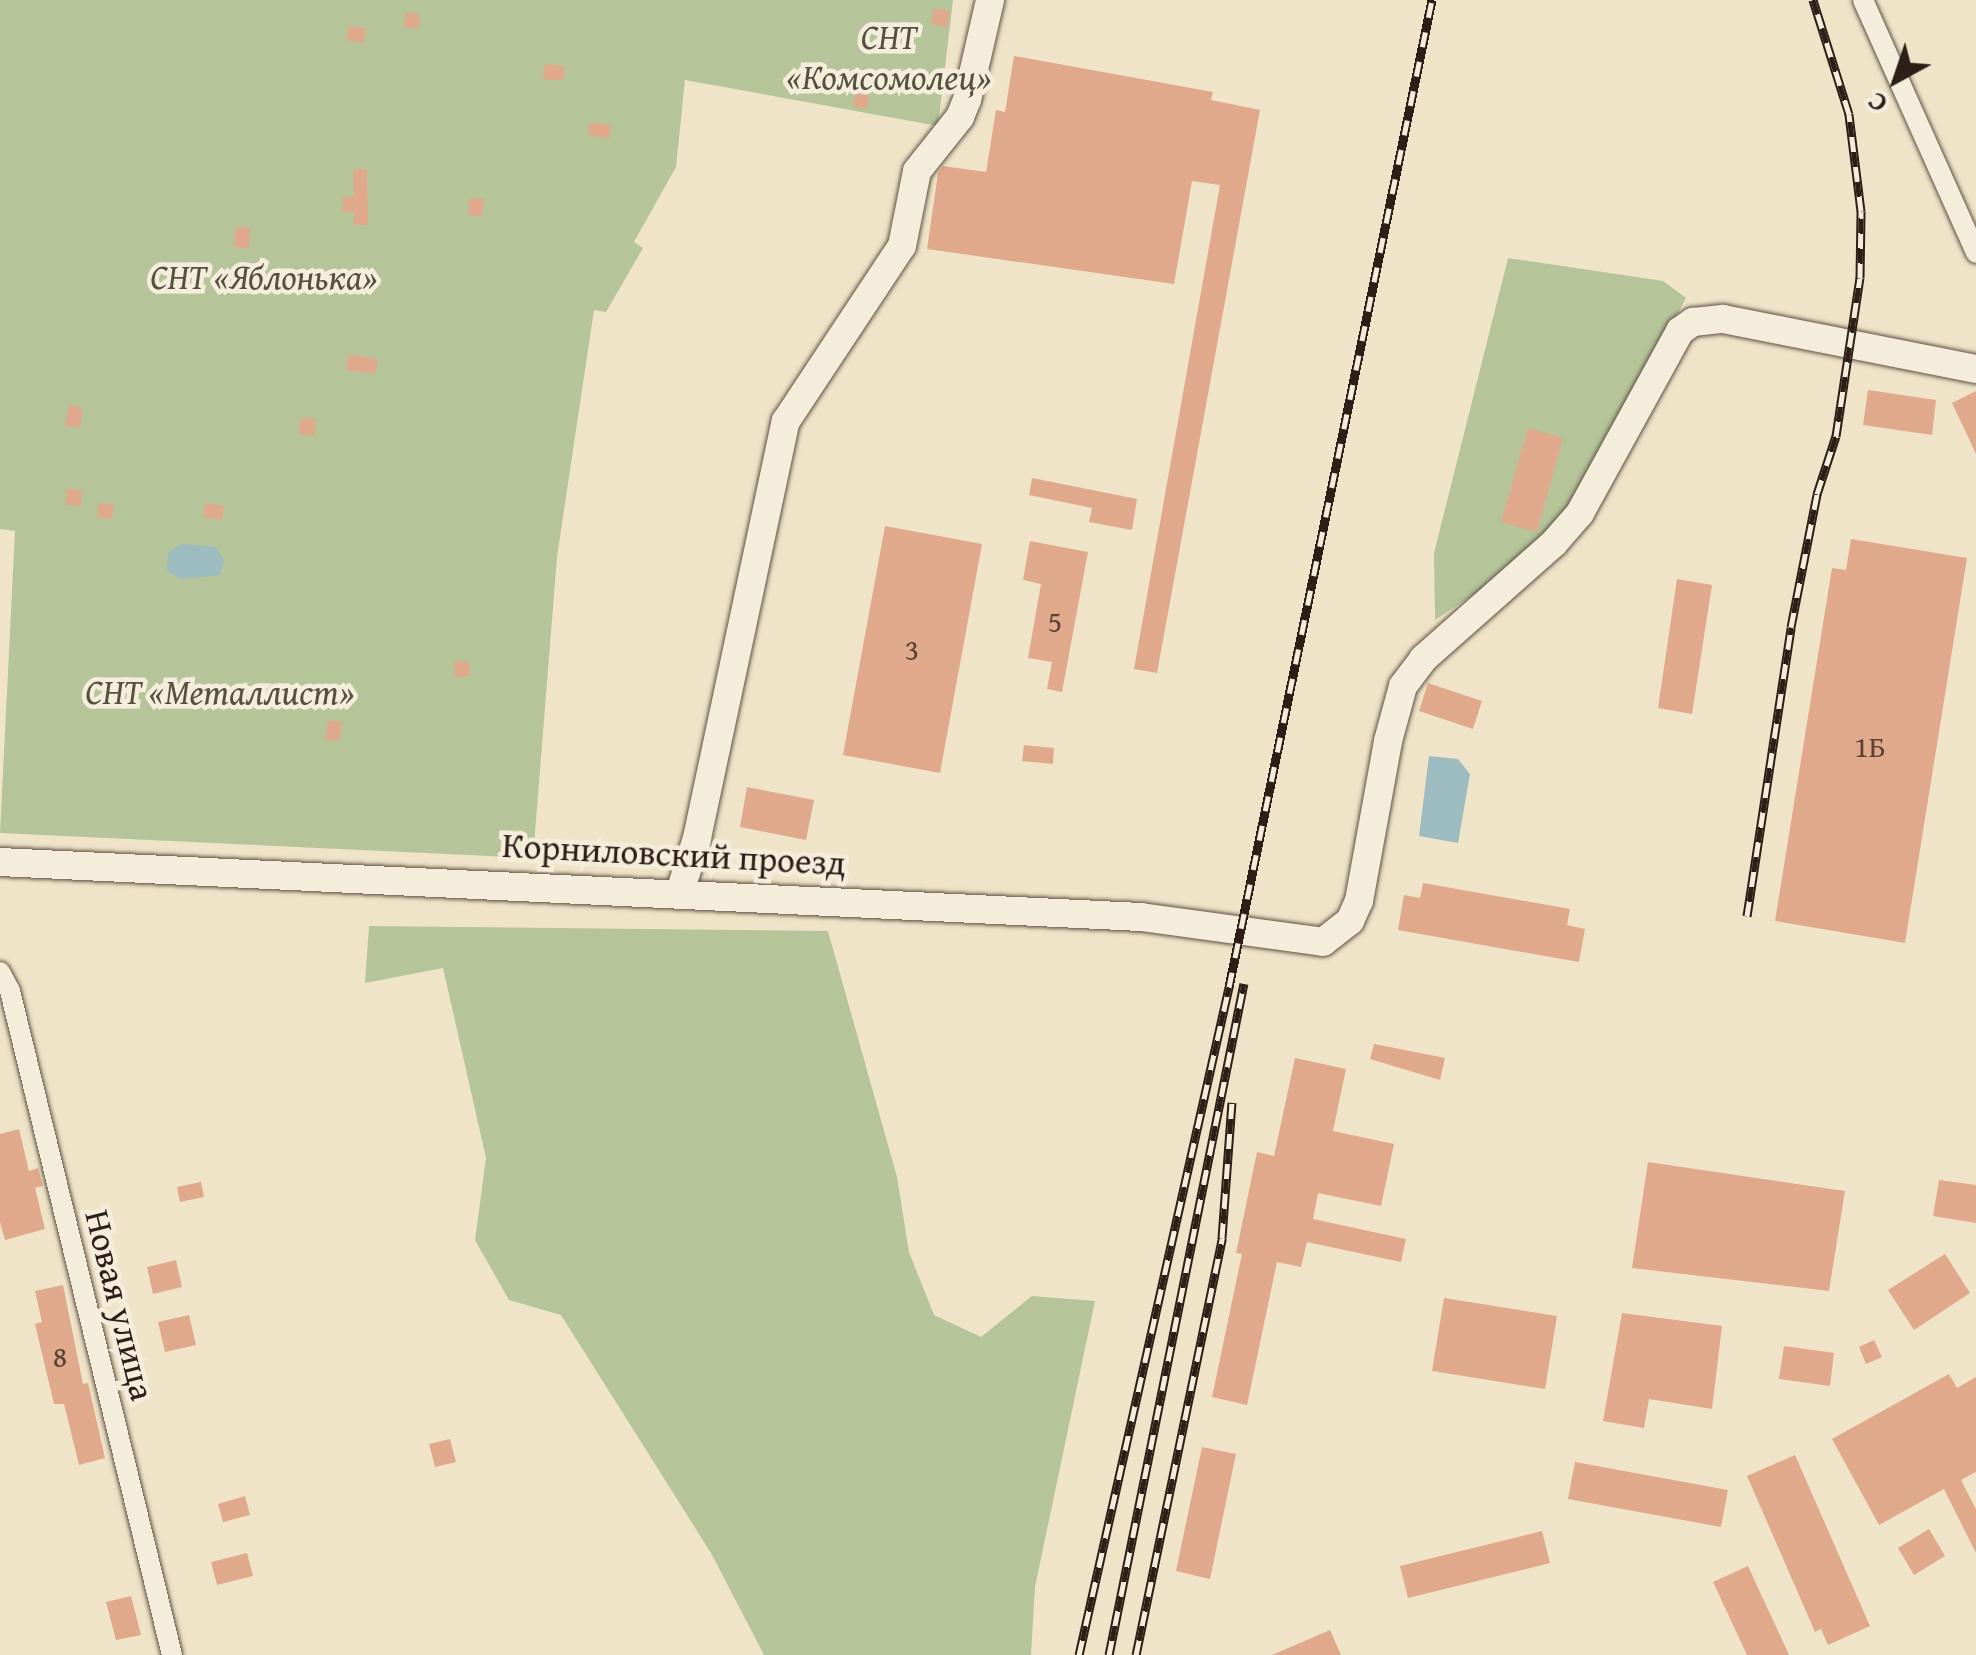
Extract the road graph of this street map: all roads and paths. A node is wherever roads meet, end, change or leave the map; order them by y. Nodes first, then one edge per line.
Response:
1 (990, 0) edge
2 (1863, 0) edge
3 (1976, 253) edge
4 (1976, 369) edge
5 (0, 862) edge
6 (680, 892) junction
7 (0, 972) edge
8 (172, 1655) edge

1 - 6 street
2 - 3 street
4 - 6 street, Корниловский проезд
5 - 6 street, Корниловский проезд
7 - 8 street, Новая улица

